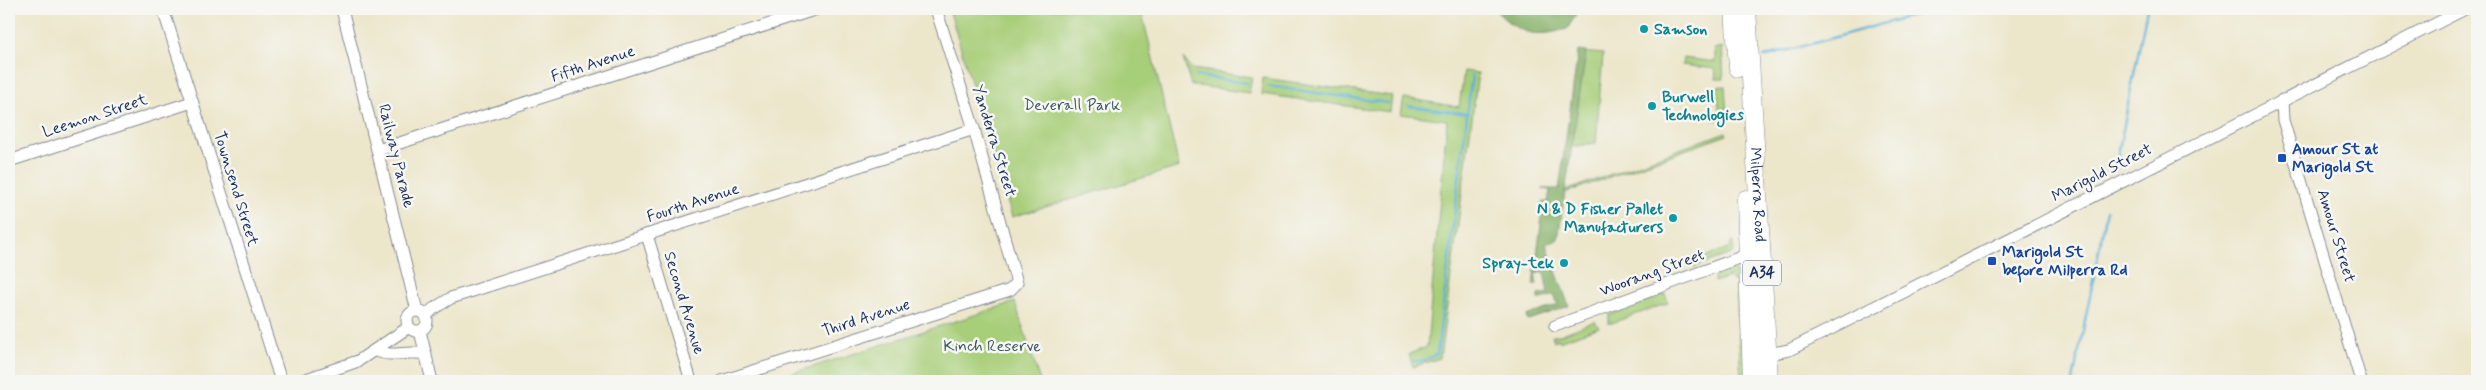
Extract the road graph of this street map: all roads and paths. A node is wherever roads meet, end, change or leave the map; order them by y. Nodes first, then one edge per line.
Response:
1 (163, 9) edge
2 (342, 9) edge
3 (817, 9) edge
4 (936, 9) edge
5 (1734, 9) edge
6 (1747, 9) edge
7 (2465, 9) edge
8 (2282, 100) junction
9 (192, 102) junction
10 (974, 129) junction
11 (378, 150) junction
12 (9, 161) edge
13 (646, 235) junction
14 (1754, 252) junction
15 (1018, 283) joint
16 (422, 313) junction
17 (1555, 326) dead end
18 (409, 327) junction
19 (420, 331) junction
20 (376, 352) junction
21 (426, 354) junction
22 (1759, 356) junction
23 (281, 380) edge
24 (301, 381) edge
25 (432, 381) edge
26 (691, 381) edge
27 (722, 381) edge
28 (1752, 381) edge
29 (1769, 381) edge
30 (2361, 381) edge

1 - 9 street, Townsend Street
2 - 11 street, Railway Parade
3 - 11 street, Fifth Avenue
4 - 10 street, Yanderra Street
5 - 14 highway, Milperra Road / A34
6 - 14 highway, Milperra Road / A34
7 - 8 street, Marigold Street
8 - 22 street, Marigold Street
8 - 30 street, Amour Street
9 - 12 street, Leemon Street
9 - 23 street, Townsend Street
10 - 13 street, Fourth Avenue
10 - 15 street, Yanderra Street
11 - 16 street, Railway Parade
13 - 16 street, Fourth Avenue
13 - 26 street, Second Avenue
14 - 17 street, Woorang Street
14 - 22 highway, Milperra Road / A34
15 - 27 street, Third Avenue
16 - 18 street
16 - 19 street
18 - 19 street
18 - 20 street
19 - 21 street
20 - 21 street
20 - 24 street
21 - 25 street
22 - 28 highway, Milperra Road / A34
22 - 29 highway, Milperra Road / A34

